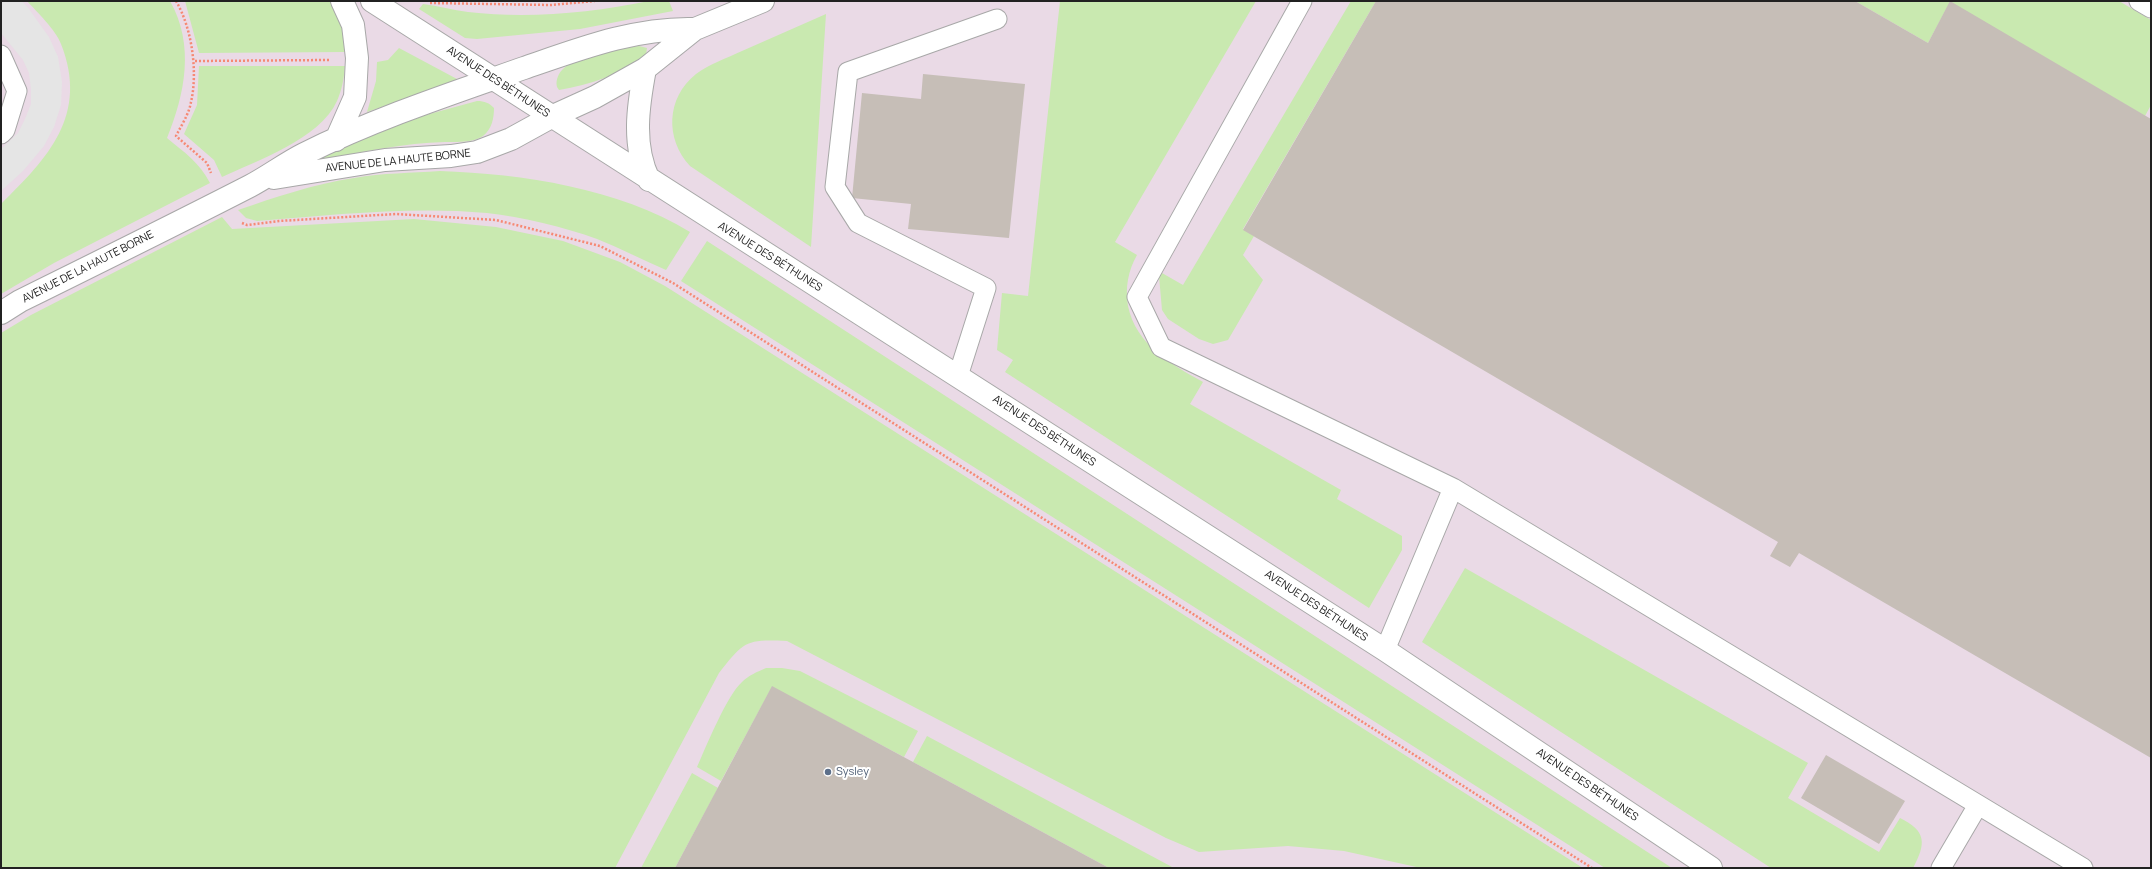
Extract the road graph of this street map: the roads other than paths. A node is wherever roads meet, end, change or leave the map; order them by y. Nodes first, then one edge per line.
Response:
1 (342, 1) edge
2 (372, 1) edge
3 (763, 1) edge
4 (1302, 1) edge
5 (2139, 1) edge
6 (2151, 8) edge
7 (997, 19) dead end
8 (695, 29) junction
9 (1, 55) edge
10 (645, 69) junction
11 (492, 79) junction
12 (551, 117) junction
13 (1, 134) edge
14 (336, 140) junction
15 (261, 180) junction
16 (649, 180) junction
17 (1, 313) edge
18 (958, 376) junction
19 (1453, 488) junction
20 (1385, 650) junction
21 (1978, 805) junction
22 (1711, 868) edge
23 (1941, 868) edge
24 (2083, 868) edge

1 - 14 street
2 - 11 street, AVENUE DES BÉTHUNES
3 - 8 street, AVENUE DE LA HAUTE BORNE
4 - 19 lane
5 - 6 lane
7 - 18 lane
8 - 10 street, AVENUE DE LA HAUTE BORNE
8 - 11 street, AVENUE DE LA HAUTE BORNE
9 - 13 lane
10 - 12 street, AVENUE DE LA HAUTE BORNE
10 - 16 street
11 - 12 street, AVENUE DES BÉTHUNES
11 - 14 street, AVENUE DE LA HAUTE BORNE
12 - 15 street, AVENUE DE LA HAUTE BORNE
12 - 16 street, AVENUE DES BÉTHUNES
14 - 15 street, AVENUE DE LA HAUTE BORNE
15 - 17 street, AVENUE DE LA HAUTE BORNE
16 - 18 street, AVENUE DES BÉTHUNES
18 - 20 street, AVENUE DES BÉTHUNES
19 - 20 lane
19 - 21 lane
20 - 22 street, AVENUE DES BÉTHUNES
21 - 23 lane
21 - 24 lane

